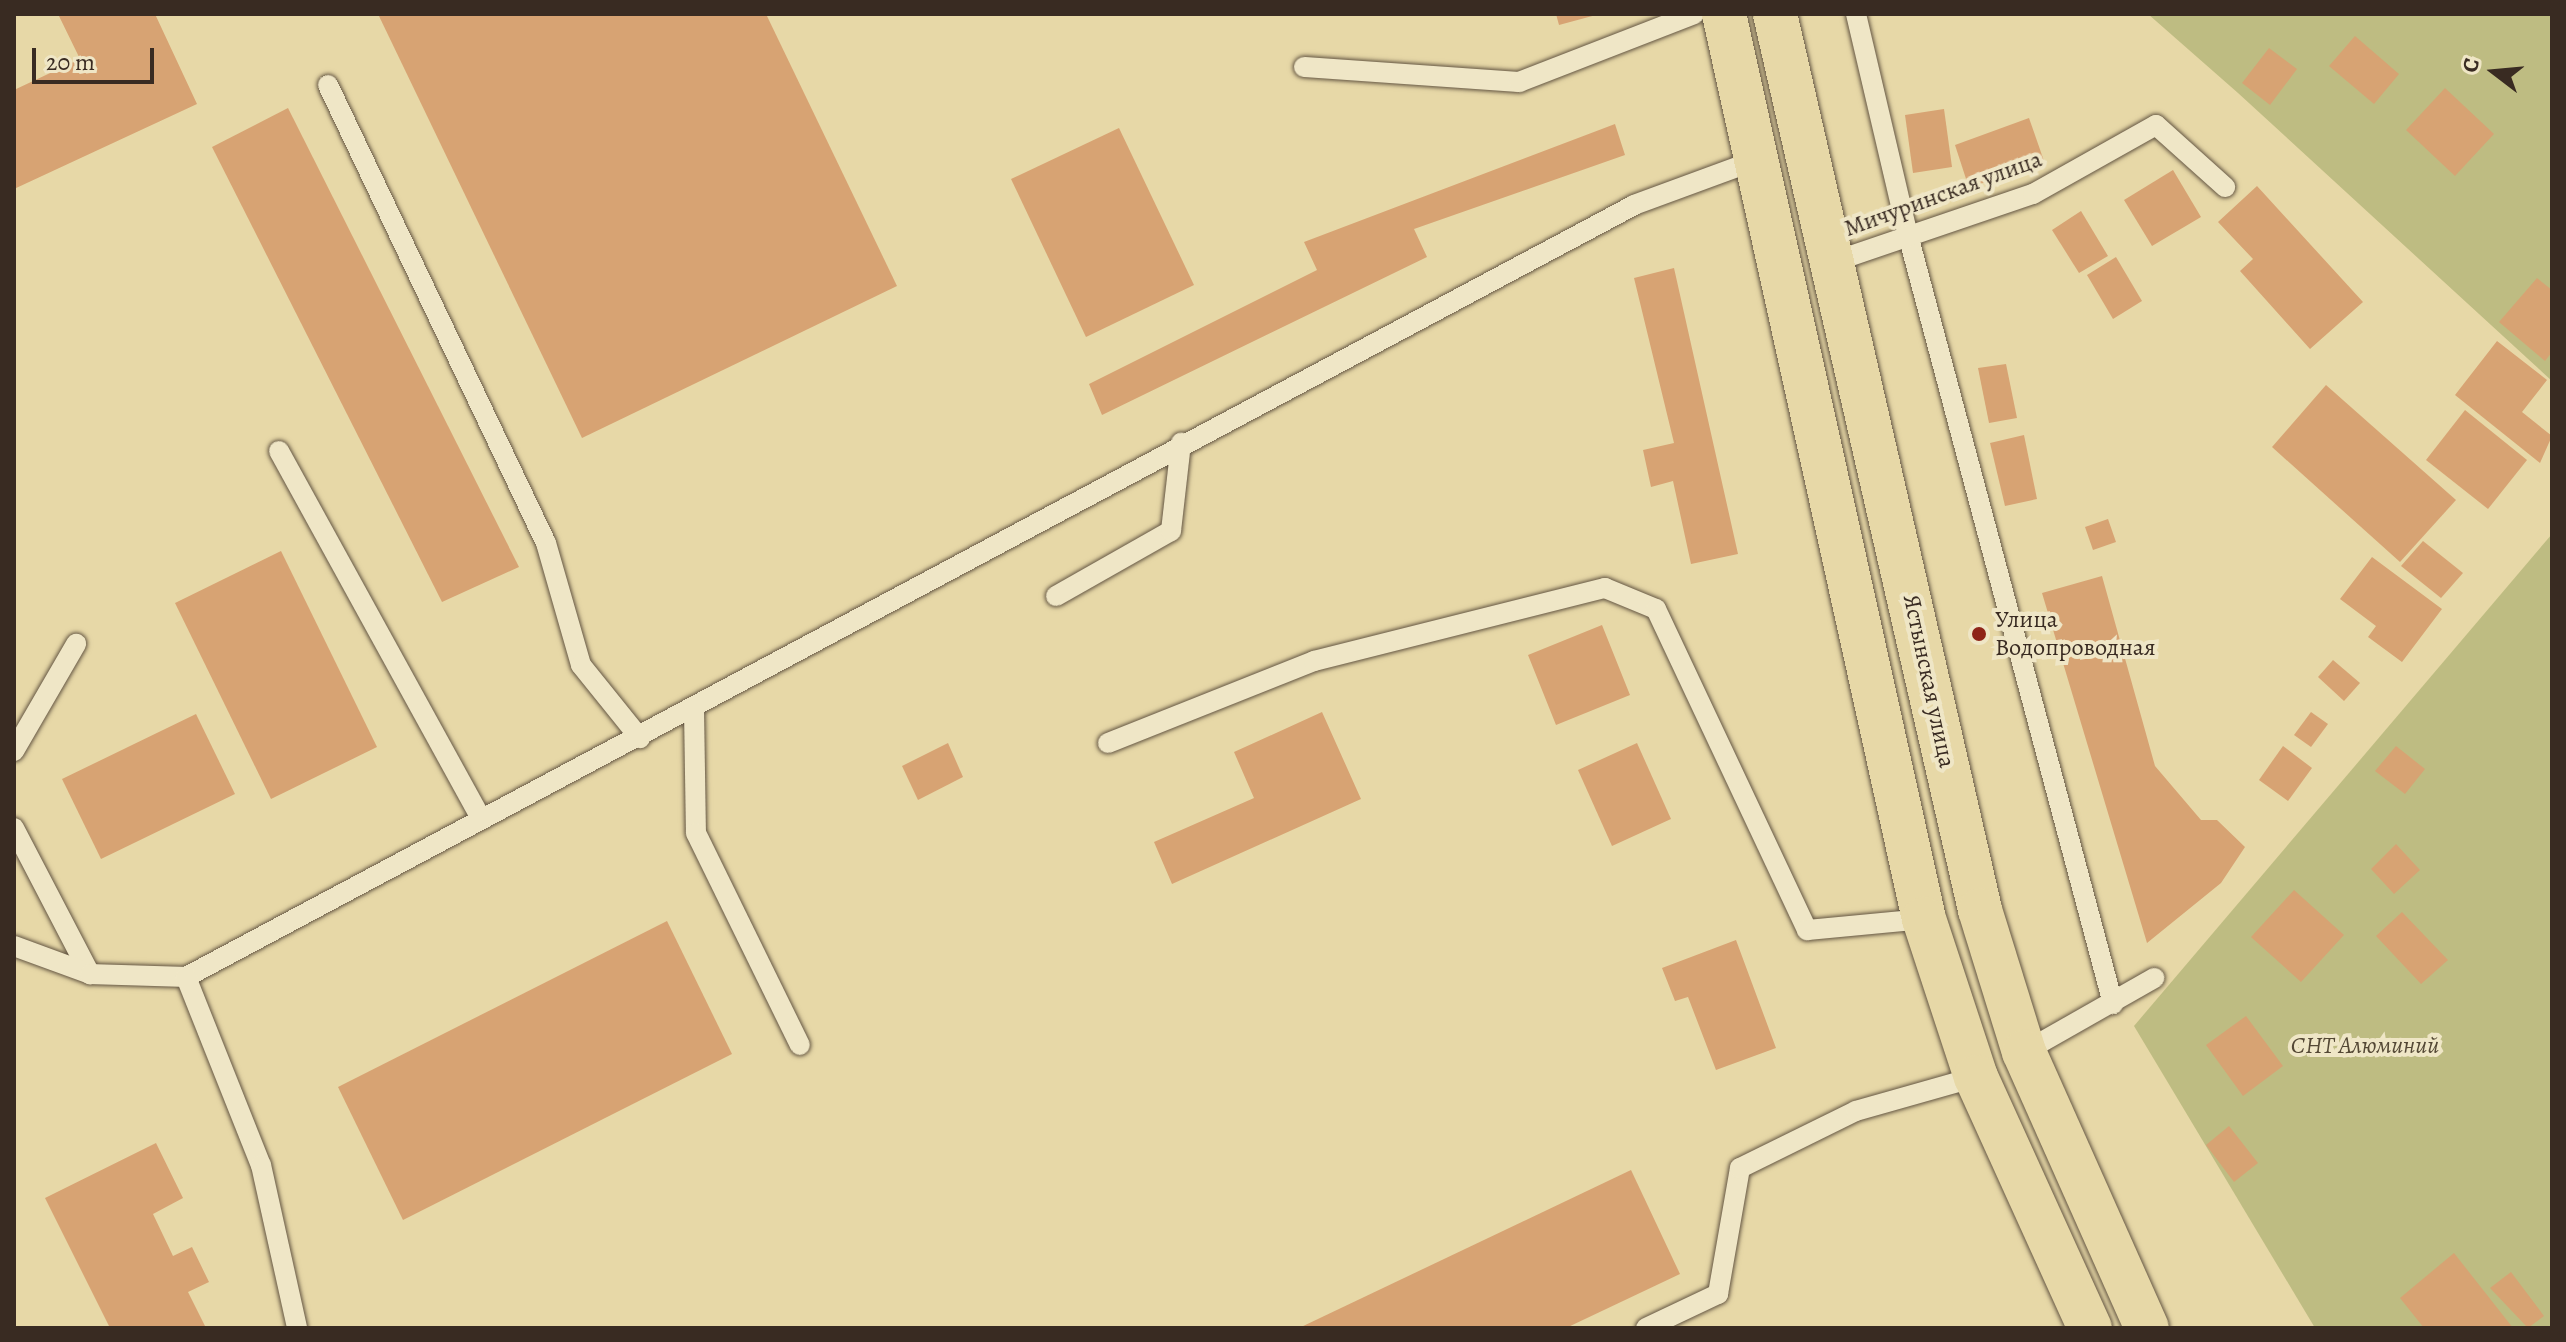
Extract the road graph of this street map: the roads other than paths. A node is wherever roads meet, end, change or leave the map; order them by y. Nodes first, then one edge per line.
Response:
1 (1694, 14) edge
2 (1724, 14) edge
3 (1775, 14) edge
4 (1856, 14) edge
5 (1659, 22) edge
6 (1304, 67) dead end
7 (328, 85) dead end
8 (1756, 160) junction
9 (2225, 187) dead end
10 (1908, 235) junction
11 (1830, 263) junction
12 (1181, 443) junction
13 (279, 451) dead end
14 (1056, 596) dead end
15 (76, 644) dead end
16 (694, 709) junction
17 (640, 738) junction
18 (1108, 743) dead end
19 (14, 751) edge
20 (479, 815) junction
21 (14, 828) edge
22 (1924, 919) junction
23 (14, 946) edge
24 (90, 974) junction
25 (186, 977) junction
26 (2154, 978) dead end
27 (2113, 1004) junction
28 (800, 1045) dead end
29 (2024, 1052) junction
30 (1976, 1077) junction
31 (297, 1328) edge
32 (1646, 1328) edge
33 (2090, 1328) edge
34 (2147, 1328) edge

1 - 5 lane
2 - 8 main road
3 - 11 main road, Ястынская улица
4 - 10 lane
5 - 6 lane
7 - 17 lane
8 - 12 lane
8 - 22 main road
9 - 10 lane, Мичуринская улица
10 - 11 lane, Мичуринская улица
10 - 27 lane
11 - 29 main road, Ястынская улица
12 - 14 lane
12 - 16 lane
13 - 20 lane
15 - 19 lane
16 - 17 lane
16 - 28 lane
17 - 20 lane
18 - 22 lane
20 - 25 lane
21 - 24 lane
22 - 30 main road
23 - 24 lane
24 - 25 lane
25 - 31 lane
26 - 27 lane
27 - 29 lane
29 - 34 main road, Ястынская улица
30 - 32 lane
30 - 33 main road

